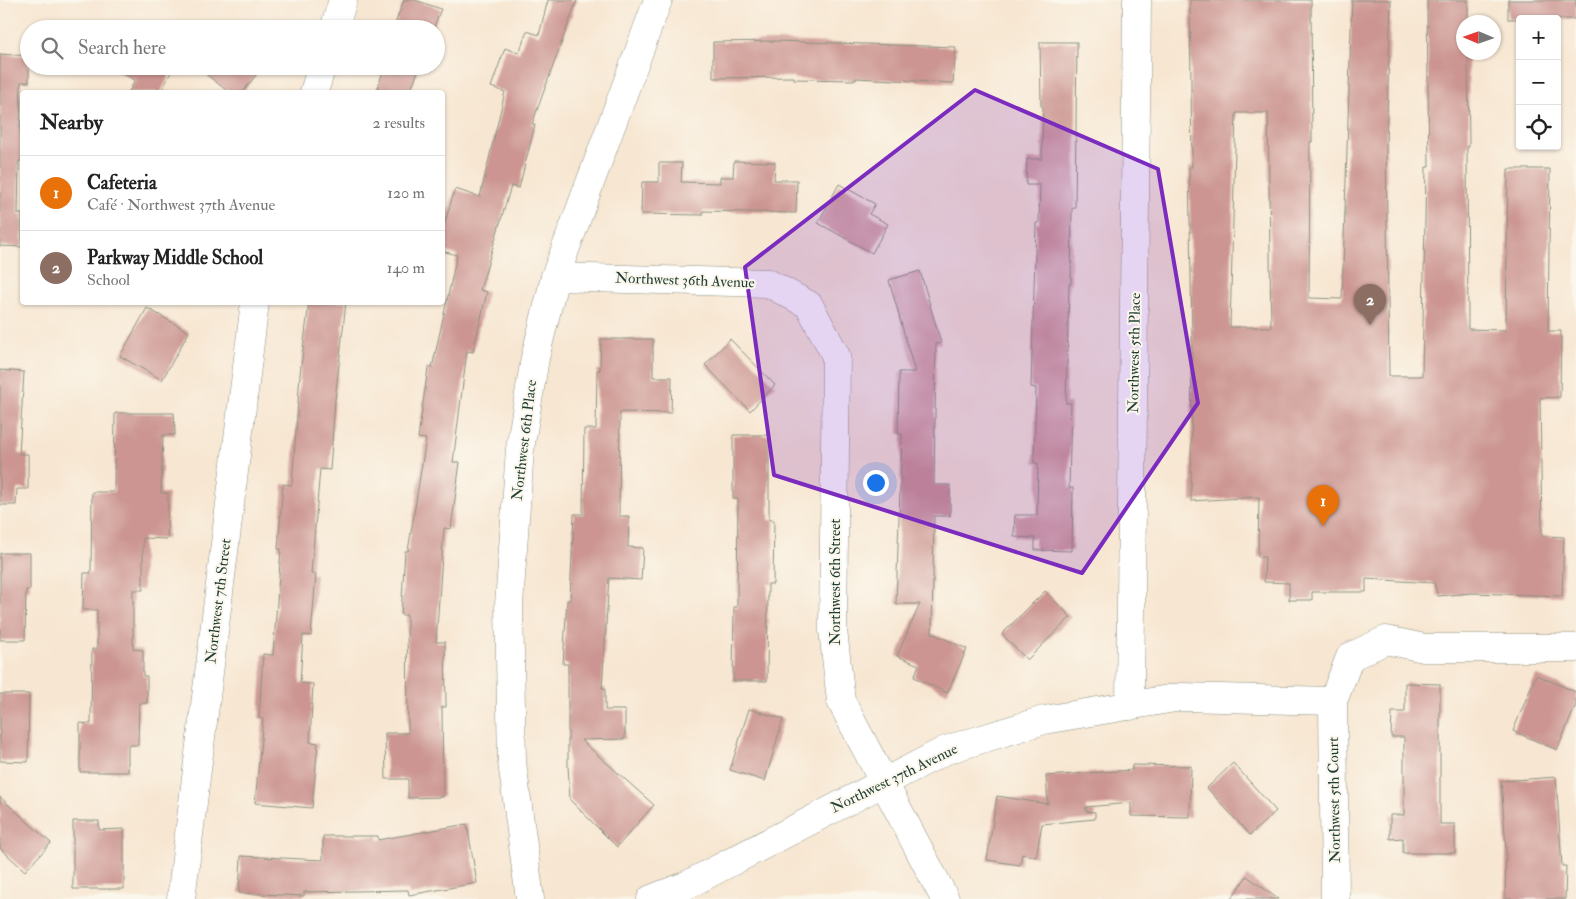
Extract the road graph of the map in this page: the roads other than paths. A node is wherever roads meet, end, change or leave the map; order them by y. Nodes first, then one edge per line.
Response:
1 (343, 0) edge
2 (658, 0) edge
3 (1137, 0) edge
4 (337, 20) edge
5 (319, 75) edge
6 (315, 90) edge
7 (556, 277) junction
8 (255, 305) edge
9 (809, 305) joint
10 (1571, 645) edge
11 (1333, 701) junction
12 (1130, 706) junction
13 (884, 781) junction
14 (180, 899) edge
15 (530, 899) edge
16 (651, 899) edge
17 (945, 899) edge
18 (1335, 899) edge

1 - 4 street
2 - 7 street, Northwest 6th Place
3 - 12 street, Northwest 5th Place
5 - 6 street
7 - 9 street, Northwest 36th Avenue
7 - 15 street, Northwest 6th Place
8 - 14 street, Northwest 7th Street
9 - 13 street, Northwest 6th Street
10 - 11 street
11 - 12 street, Northwest 37th Avenue
11 - 18 street, Northwest 5th Court
12 - 13 street, Northwest 37th Avenue
13 - 16 street, Northwest 37th Avenue
13 - 17 street, Northwest 6th Street

